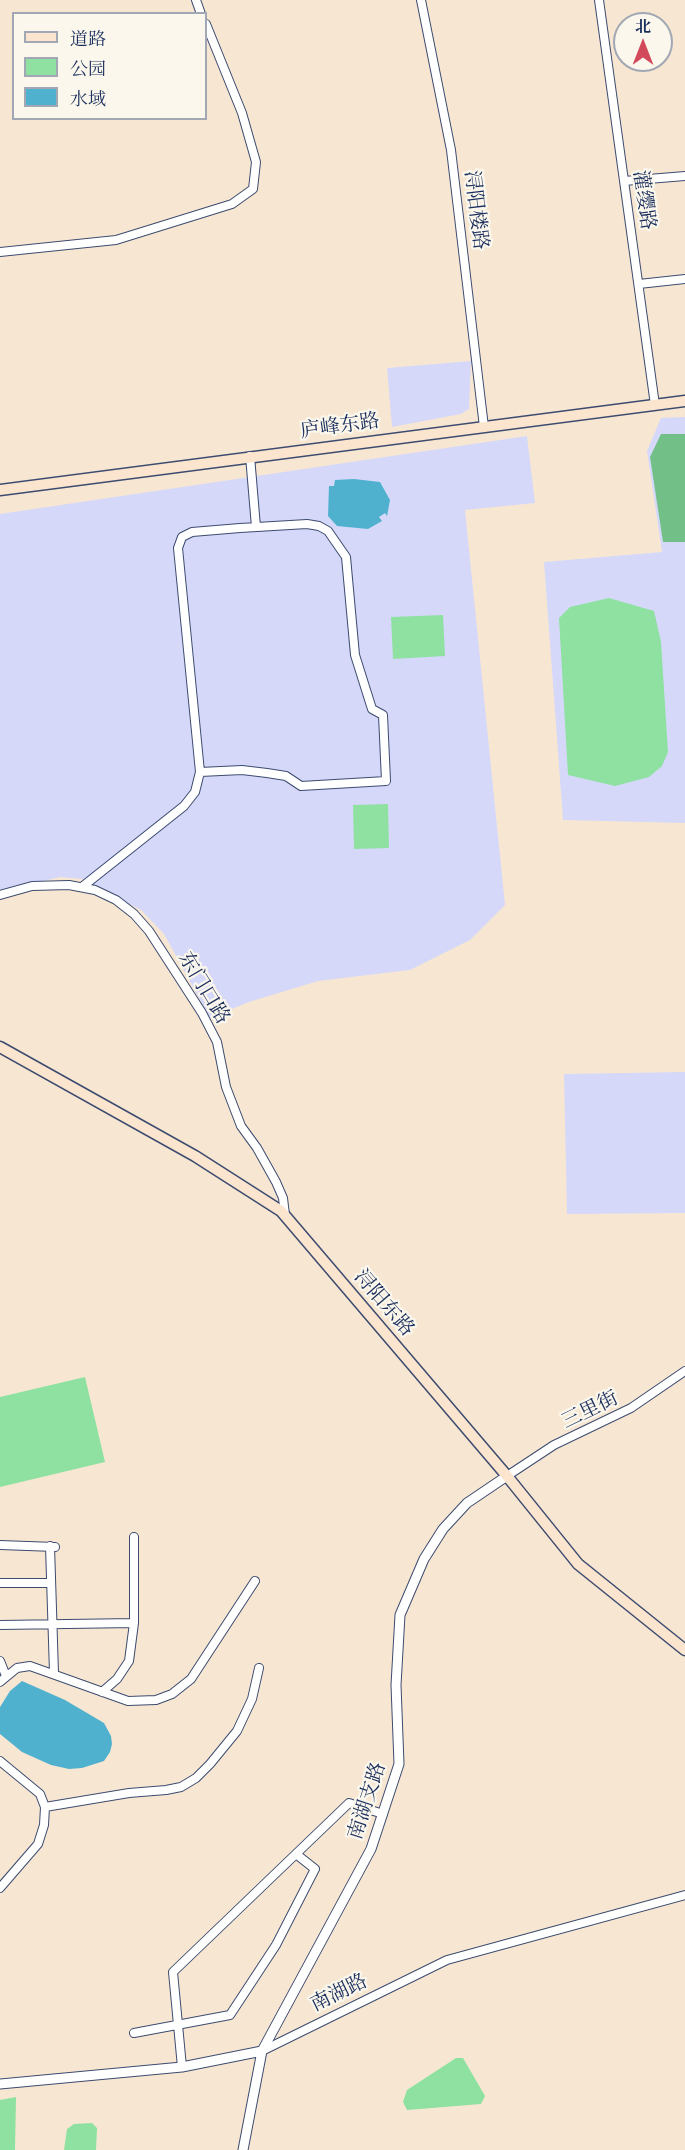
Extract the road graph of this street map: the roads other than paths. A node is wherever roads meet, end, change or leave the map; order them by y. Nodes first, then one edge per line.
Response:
1 (421, 0) edge
2 (599, 0) edge
3 (207, 26) edge
4 (685, 176) edge
5 (624, 181) junction
6 (0, 252) edge
7 (685, 279) edge
8 (639, 284) junction
9 (685, 402) edge
10 (655, 405) junction
11 (484, 427) junction
12 (250, 456) junction
13 (0, 490) edge
14 (256, 527) junction
15 (200, 772) junction
16 (82, 887) junction
17 (0, 895) edge
18 (0, 1047) edge
19 (286, 1216) junction
20 (685, 1371) edge
21 (507, 1476) junction
22 (134, 1538) dead end
23 (0, 1545) edge
24 (255, 1581) dead end
25 (51, 1583) junction
26 (0, 1584) edge
27 (134, 1623) junction
28 (52, 1624) junction
29 (0, 1625) edge
30 (685, 1650) edge
31 (0, 1661) edge
32 (259, 1668) dead end
33 (54, 1673) junction
34 (3, 1679) edge
35 (102, 1692) junction
36 (0, 1761) edge
37 (45, 1807) junction
38 (383, 1814) junction
39 (296, 1854) junction
40 (0, 1888) edge
41 (685, 1895) edge
42 (178, 2026) junction
43 (134, 2033) dead end
44 (262, 2051) junction
45 (182, 2067) junction
46 (0, 2084) edge
47 (243, 2150) edge

1 - 11 street, 浔阳楼路
2 - 5 street, 灌缨路
3 - 6 street
4 - 5 street
5 - 8 street, 灌缨路
7 - 8 street
8 - 10 street, 灌缨路
9 - 10 main road, 庐峰东路
10 - 11 main road, 庐峰东路
11 - 12 main road, 庐峰东路
12 - 13 main road, 庐峰东路
12 - 14 street
14 - 15 street
14 - 15 street
15 - 16 street
16 - 17 street, 东门口路
16 - 19 street, 东门口路
18 - 19 main road, 浔阳东路
19 - 21 main road, 浔阳东路
20 - 21 street, 三里街
21 - 30 main road, 浔阳东路
21 - 38 street, 南湖支路
22 - 27 street
23 - 25 street
24 - 35 street
25 - 26 street
25 - 28 street
27 - 28 street
27 - 35 street
28 - 29 street
28 - 33 street
31 - 34 street
32 - 37 street
33 - 34 street
33 - 35 street
36 - 37 street
37 - 40 street
38 - 39 street
38 - 44 street, 南湖支路
39 - 42 street
39 - 42 street
41 - 44 street, 南湖路
42 - 43 street
42 - 45 street
44 - 45 street, 南湖路
44 - 47 street, 南湖支路
45 - 46 street, 南湖路

